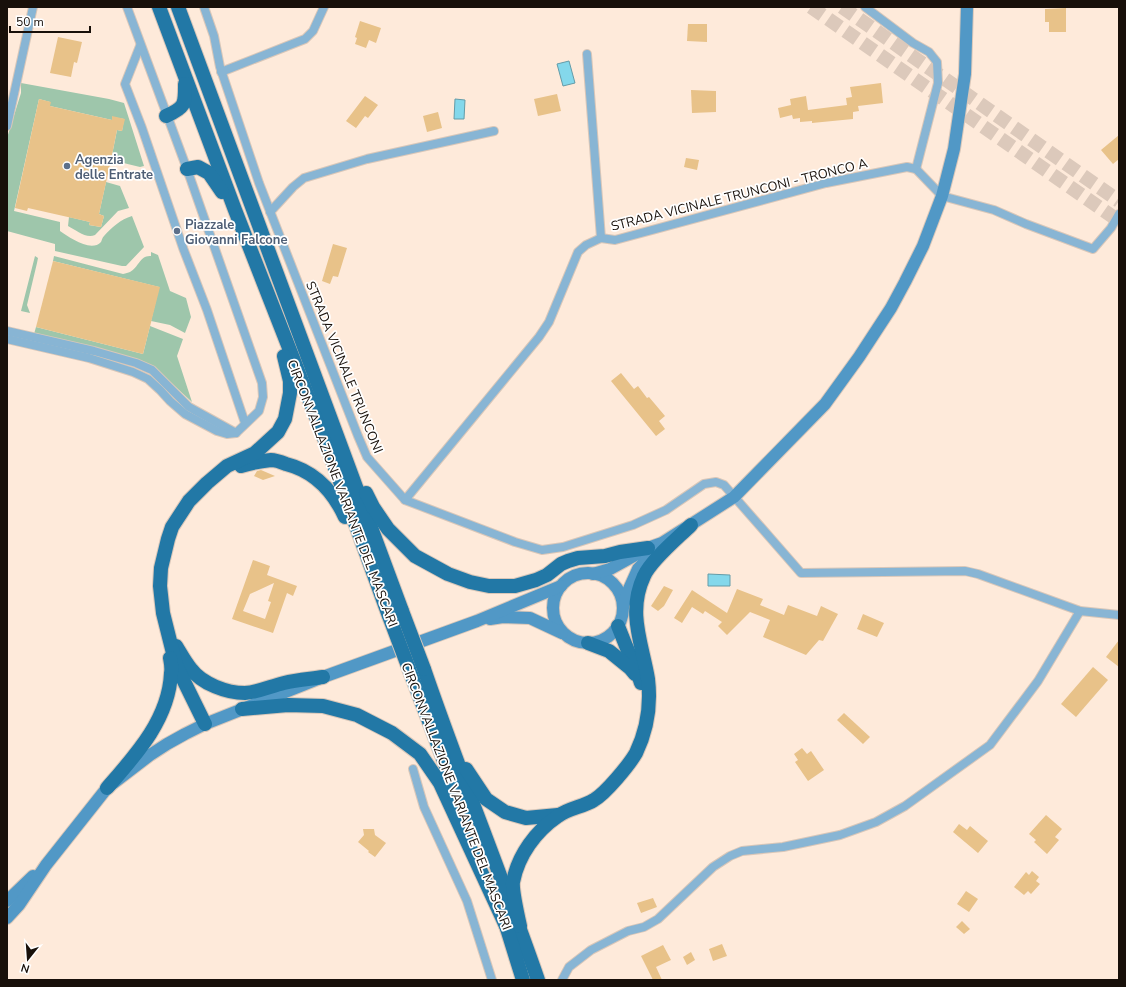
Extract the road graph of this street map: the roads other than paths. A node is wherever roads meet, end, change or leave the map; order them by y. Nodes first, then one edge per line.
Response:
1 (33, 7) edge
2 (127, 7) edge
3 (159, 7) edge
4 (178, 7) edge
5 (204, 7) edge
6 (324, 7) edge
7 (864, 7) edge
8 (967, 7) edge
9 (140, 46) junction
10 (588, 54) dead end
11 (222, 72) junction
12 (185, 75) junction
13 (166, 116) junction
14 (7, 126) edge
15 (494, 131) dead end
16 (185, 166) junction
17 (916, 169) junction
18 (942, 196) junction
19 (235, 210) junction
20 (270, 212) junction
21 (1119, 214) edge
22 (601, 238) junction
23 (255, 262) junction
24 (7, 331) edge
25 (7, 339) edge
26 (246, 423) junction
27 (333, 424) junction
28 (236, 433) junction
29 (216, 476) junction
30 (734, 497) junction
31 (406, 500) junction
32 (691, 525) junction
33 (662, 543) junction
34 (648, 548) junction
35 (593, 574) junction
36 (562, 586) junction
37 (623, 606) junction
38 (1080, 612) junction
39 (1119, 615) edge
40 (389, 616) junction
41 (477, 621) junction
42 (618, 626) junction
43 (168, 630) junction
44 (567, 636) junction
45 (588, 643) junction
46 (418, 671) junction
47 (323, 677) junction
48 (640, 679) junction
49 (242, 710) junction
50 (205, 724) junction
51 (646, 725) junction
52 (449, 741) junction
53 (413, 769) dead end
54 (107, 788) junction
55 (558, 815) junction
56 (46, 865) junction
57 (7, 901) edge
58 (7, 918) edge
59 (513, 927) junction
60 (492, 980) edge
61 (523, 980) edge
62 (538, 980) edge
63 (562, 980) edge

1 - 14 street
2 - 9 street
3 - 12 highway, CIRCONVALLAZIONE VARIANTE DEL MASCARI
4 - 27 highway, CIRCONVALLAZIONE VARIANTE DEL MASCARI
5 - 11 street, STRADA VICINALE TRUNCONI
6 - 11 street
7 - 17 street
8 - 18 main road
9 - 13 street
9 - 26 street
10 - 22 street, STRADA VICINALE TRUNCONI - TRONCO A
11 - 20 street, STRADA VICINALE TRUNCONI
12 - 13 highway
12 - 19 highway, CIRCONVALLAZIONE VARIANTE DEL MASCARI
13 - 16 street
15 - 20 street
16 - 19 highway
16 - 26 street
17 - 18 street
17 - 22 street, STRADA VICINALE TRUNCONI - TRONCO A
18 - 21 street
18 - 30 main road
19 - 23 highway, CIRCONVALLAZIONE VARIANTE DEL MASCARI
20 - 31 street, STRADA VICINALE TRUNCONI
22 - 31 street, STRADA VICINALE TRUNCONI - TRONCO A
23 - 29 highway
23 - 40 highway, CIRCONVALLAZIONE VARIANTE DEL MASCARI
24 - 28 street
25 - 28 street
26 - 28 street
27 - 34 highway
27 - 46 highway, CIRCONVALLAZIONE VARIANTE DEL MASCARI, bridge
29 - 40 highway
29 - 43 highway
30 - 31 street, STRADA VICINALE TRUNCONI
30 - 32 main road
30 - 38 street, STRADA VICINALE TRUNCONI
32 - 33 main road
32 - 51 highway
33 - 34 main road
33 - 37 main road
34 - 35 main road
35 - 36 main road
35 - 37 main road
36 - 41 main road
36 - 44 main road
37 - 42 main road
38 - 39 street, STRADA VICINALE TRUNCONI
38 - 63 street
40 - 46 highway, CIRCONVALLAZIONE VARIANTE DEL MASCARI, bridge
41 - 44 main road
41 - 47 main road
42 - 45 main road
42 - 48 highway
43 - 47 highway
43 - 50 highway
43 - 54 highway
44 - 45 main road
45 - 48 highway
46 - 52 highway, CIRCONVALLAZIONE VARIANTE DEL MASCARI
46 - 59 highway, CIRCONVALLAZIONE VARIANTE DEL MASCARI
47 - 49 main road
48 - 51 highway
49 - 50 main road
49 - 59 highway
50 - 54 main road
51 - 55 highway
52 - 55 highway
52 - 59 highway, CIRCONVALLAZIONE VARIANTE DEL MASCARI
53 - 60 street
54 - 56 main road
55 - 59 highway
56 - 57 main road
56 - 58 main road
59 - 61 highway, CIRCONVALLAZIONE VARIANTE DEL MASCARI
59 - 62 highway, CIRCONVALLAZIONE VARIANTE DEL MASCARI

